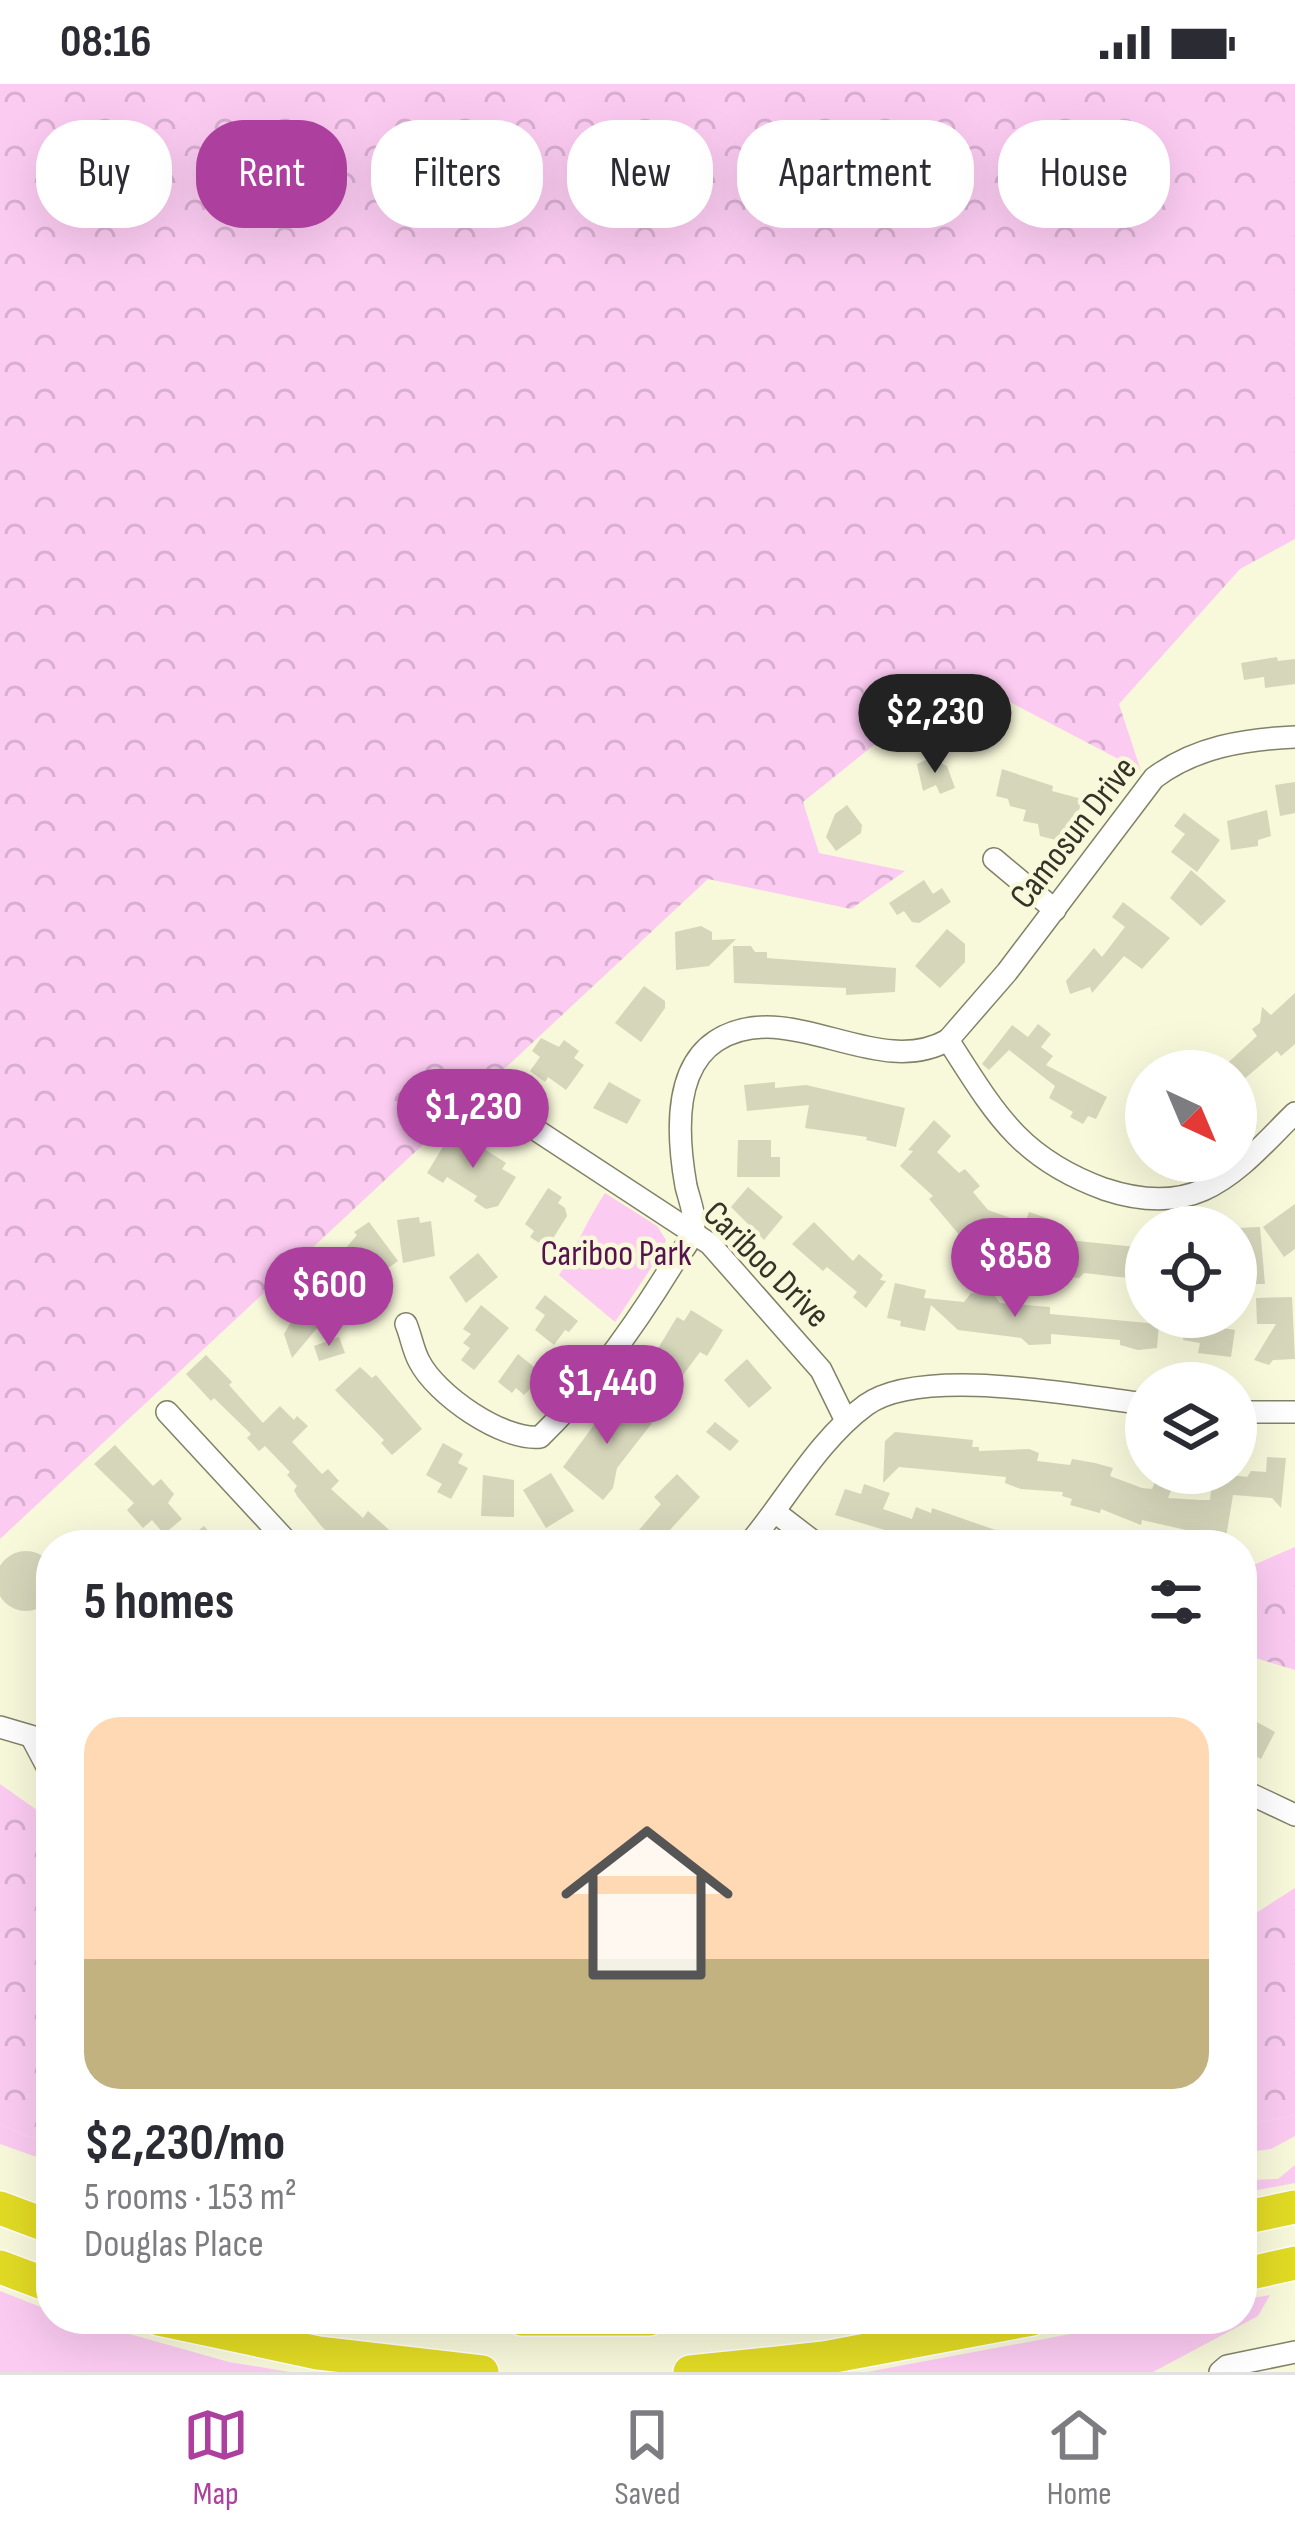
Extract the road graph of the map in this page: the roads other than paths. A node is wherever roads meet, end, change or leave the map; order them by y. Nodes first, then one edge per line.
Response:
1 (1295, 737) edge
2 (994, 859) dead end
3 (1055, 910) junction
4 (948, 1040) junction
5 (492, 1101) dead end
6 (1295, 1113) edge
7 (693, 1231) junction
8 (406, 1324) dead end
9 (1125, 1402) edge
10 (167, 1412) dead end
11 (1257, 1412) edge
12 (1295, 1412) edge
13 (846, 1421) junction
14 (775, 1512) junction
15 (276, 1530) edge
16 (760, 1530) edge
17 (798, 1530) edge
18 (0, 1727) edge
19 (36, 1738) edge
20 (1257, 1797) edge
21 (1295, 1815) edge
22 (1295, 2207) edge
23 (0, 2208) edge
24 (1257, 2215) edge
25 (36, 2222) edge
26 (1295, 2264) edge
27 (0, 2267) edge
28 (1257, 2272) edge
29 (36, 2280) edge
30 (227, 2334) edge
31 (952, 2334) edge
32 (1295, 2352) edge
33 (482, 2372) edge
34 (690, 2372) edge
35 (1220, 2372) edge

1 - 3 street, Camosun Drive
2 - 3 street
3 - 4 street, Camosun Drive
4 - 6 street
4 - 7 street
5 - 7 street, Cariboo Drive
7 - 8 street
7 - 13 street, Cariboo Drive
9 - 13 street
10 - 15 street
11 - 12 street
13 - 14 street
14 - 16 street
14 - 17 street
18 - 19 street
20 - 21 street
22 - 24 highway
23 - 25 highway
26 - 28 highway
27 - 29 highway
30 - 33 highway
31 - 34 highway
32 - 35 street

